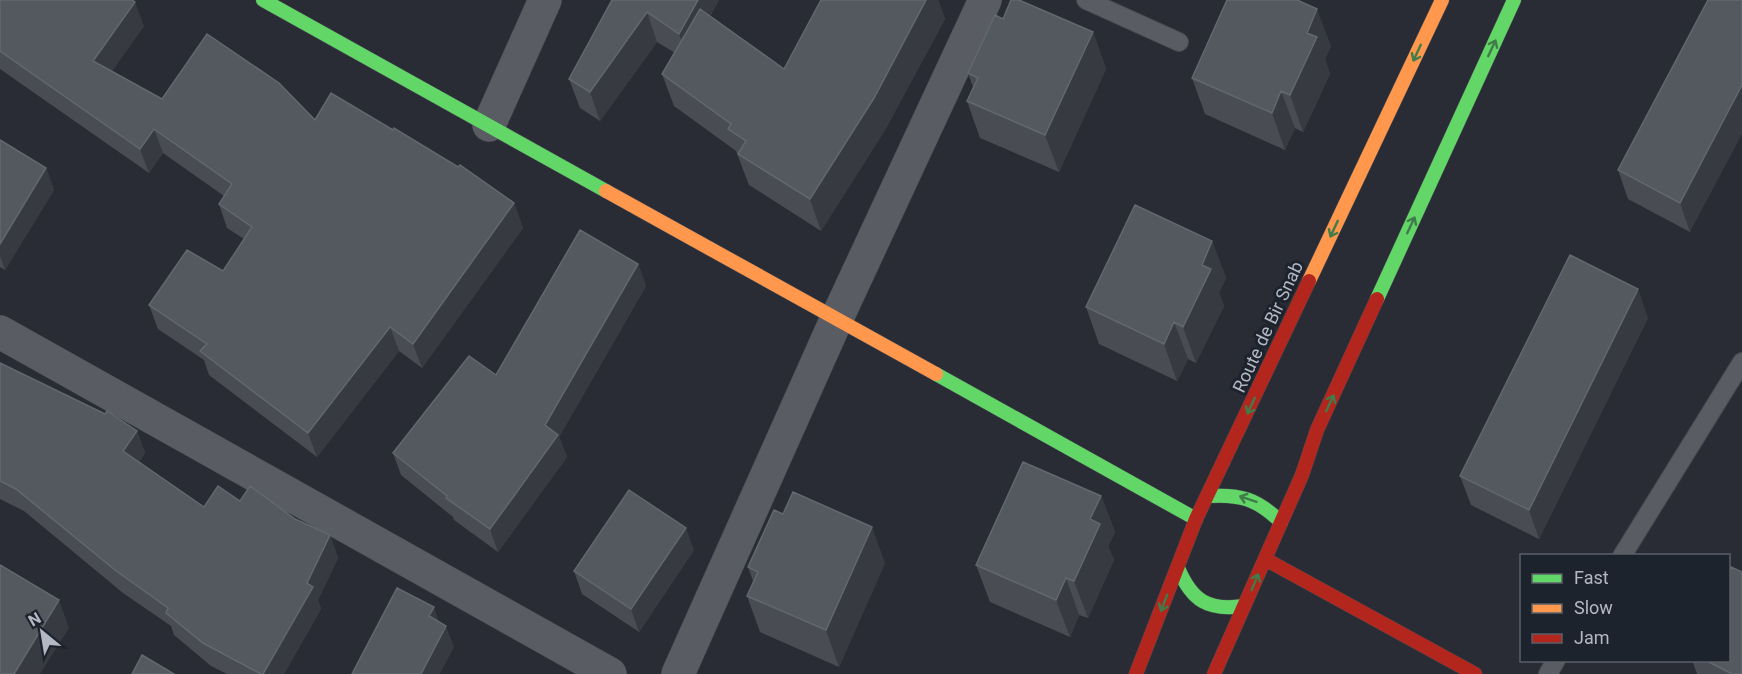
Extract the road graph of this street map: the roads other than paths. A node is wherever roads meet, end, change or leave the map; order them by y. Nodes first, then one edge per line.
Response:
1 (264, 0) edge
2 (545, 0) edge
3 (985, 0) edge
4 (1086, 0) edge
5 (1442, 0) edge
6 (1514, 0) edge
7 (1179, 42) dead end
8 (489, 125) junction
9 (837, 318) junction
10 (0, 332) edge
11 (1742, 362) edge
12 (1208, 496) junction
13 (1196, 519) junction
14 (1281, 522) junction
15 (1623, 554) edge
16 (1264, 559) junction
17 (1178, 568) junction
18 (1244, 606) junction
19 (610, 674) edge
20 (678, 674) edge
21 (1136, 674) edge
22 (1214, 674) edge
23 (1475, 674) edge

1 - 8 main road
2 - 8 street
3 - 9 street
4 - 7 lane
5 -> 12 main road, Route de Bir Snab
14 -> 6 main road
8 - 9 main road
9 - 13 main road
9 - 20 street
10 - 19 street
11 - 15 lane
12 - 13 main road, Route de Bir Snab
14 -> 12 main road
13 - 17 main road, Route de Bir Snab
14 - 16 main road
18 -> 16 main road
16 - 23 main road
17 - 18 main road
17 -> 21 main road, Route de Bir Snab
18 - 22 main road

